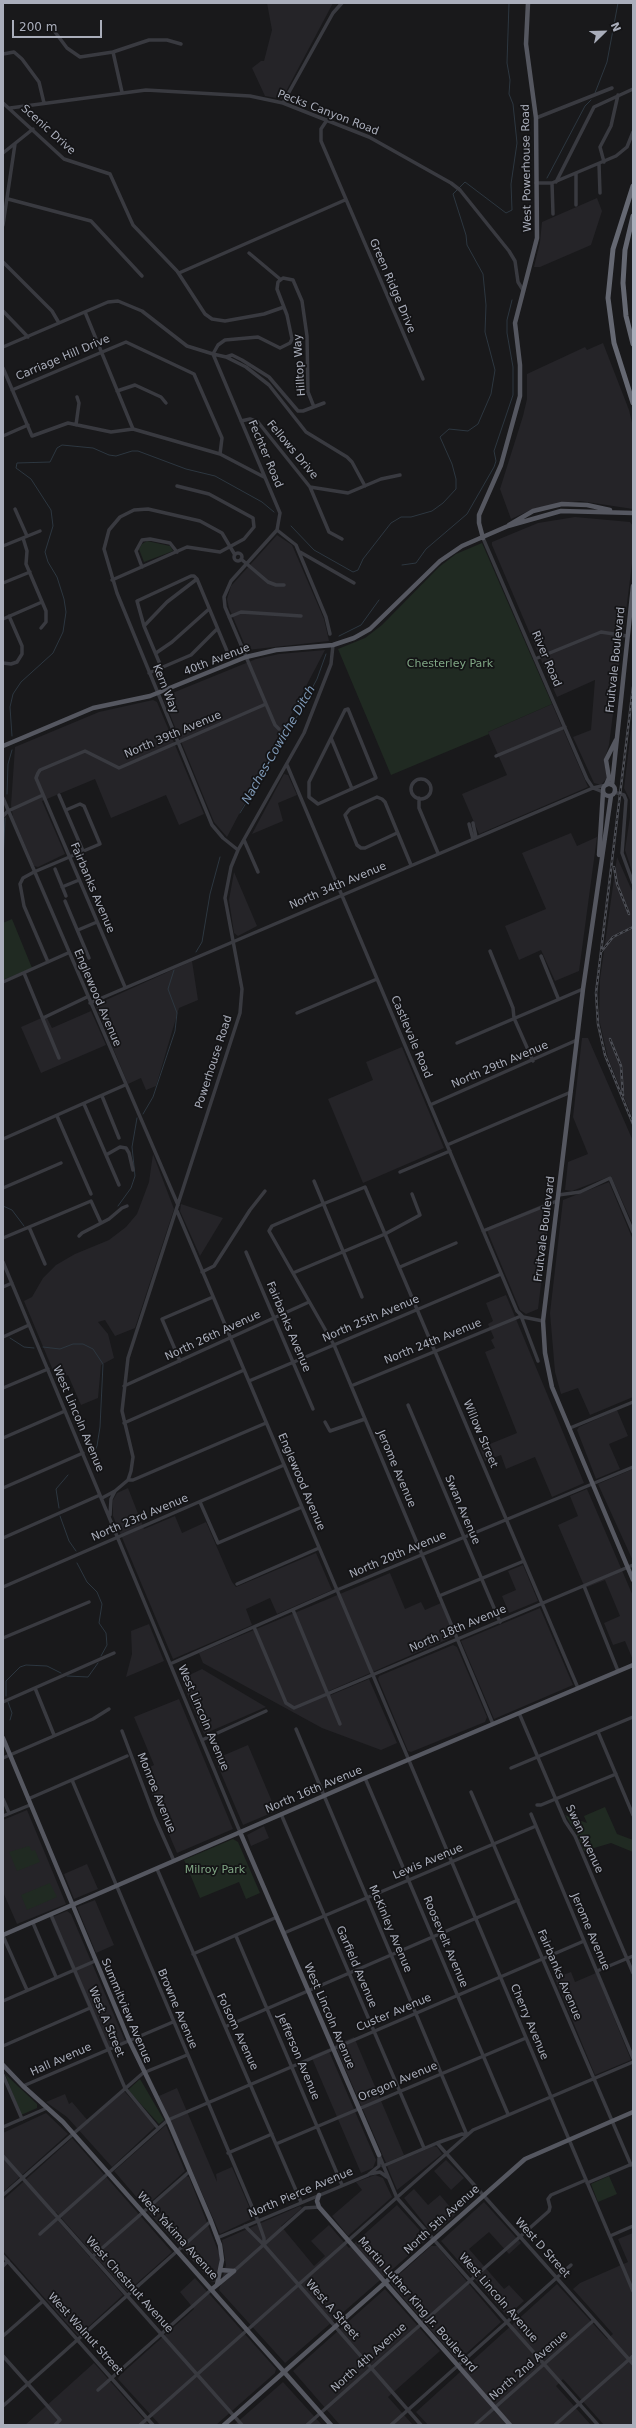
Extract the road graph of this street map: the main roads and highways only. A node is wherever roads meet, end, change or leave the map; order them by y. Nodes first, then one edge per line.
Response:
1 (528, 3) edge
2 (633, 186) edge
3 (633, 216) edge
4 (633, 344) edge
5 (633, 403) edge
6 (633, 513) edge
7 (483, 538) junction
8 (633, 586) edge
9 (618, 737) junction
10 (3, 746) edge
11 (606, 785) junction
12 (612, 785) junction
13 (603, 792) junction
14 (613, 794) junction
15 (600, 865) junction
16 (633, 1580) edge
17 (633, 1665) edge
18 (3, 1738) edge
19 (240, 1832) junction
20 (71, 1905) junction
21 (3, 1936) edge
22 (3, 2065) edge
23 (633, 2112) edge
24 (379, 2155) road end
25 (319, 2195) road end
26 (221, 2270) junction
27 (384, 2283) junction
28 (217, 2284) junction
29 (212, 2289) junction
30 (284, 2372) junction
31 (224, 2425) edge
32 (331, 2425) edge
33 (510, 2425) edge

1 - 7 main road, West Powerhouse Road
2 - 5 highway
3 - 4 highway
6 - 7 main road, 40th Avenue
7 - 10 main road, 40th Avenue
8 - 9 main road, Fruitvale Boulevard
9 - 11 main road, Fruitvale Boulevard
9 - 12 main road, Fruitvale Boulevard
11 - 12 main road
11 - 13 main road, Fruitvale Boulevard
12 - 14 main road, Fruitvale Boulevard
13 - 14 main road
13 - 15 main road, Fruitvale Boulevard
14 - 15 main road, Fruitvale Boulevard
15 - 16 main road, Fruitvale Boulevard
17 - 19 main road, North 16th Avenue
18 - 20 main road, Summitview Avenue
19 - 20 main road, North 16th Avenue
19 - 24 main road, West Lincoln Avenue
20 - 21 main road, North 16th Avenue
20 - 26 main road, Summitview Avenue
22 - 29 main road, West Yakima Avenue
23 - 27 main road, North 5th Avenue
25 - 27 main road, Martin Luther King Jr. Boulevard
26 - 28 main road, Summitview Avenue
26 - 28 main road
27 - 30 main road, North 5th Avenue
27 - 33 main road, Martin Luther King Jr. Boulevard
28 - 29 main road, Summitview Avenue
29 - 30 main road, West Yakima Avenue
30 - 31 main road, North 5th Avenue
30 - 32 main road, West Yakima Avenue

